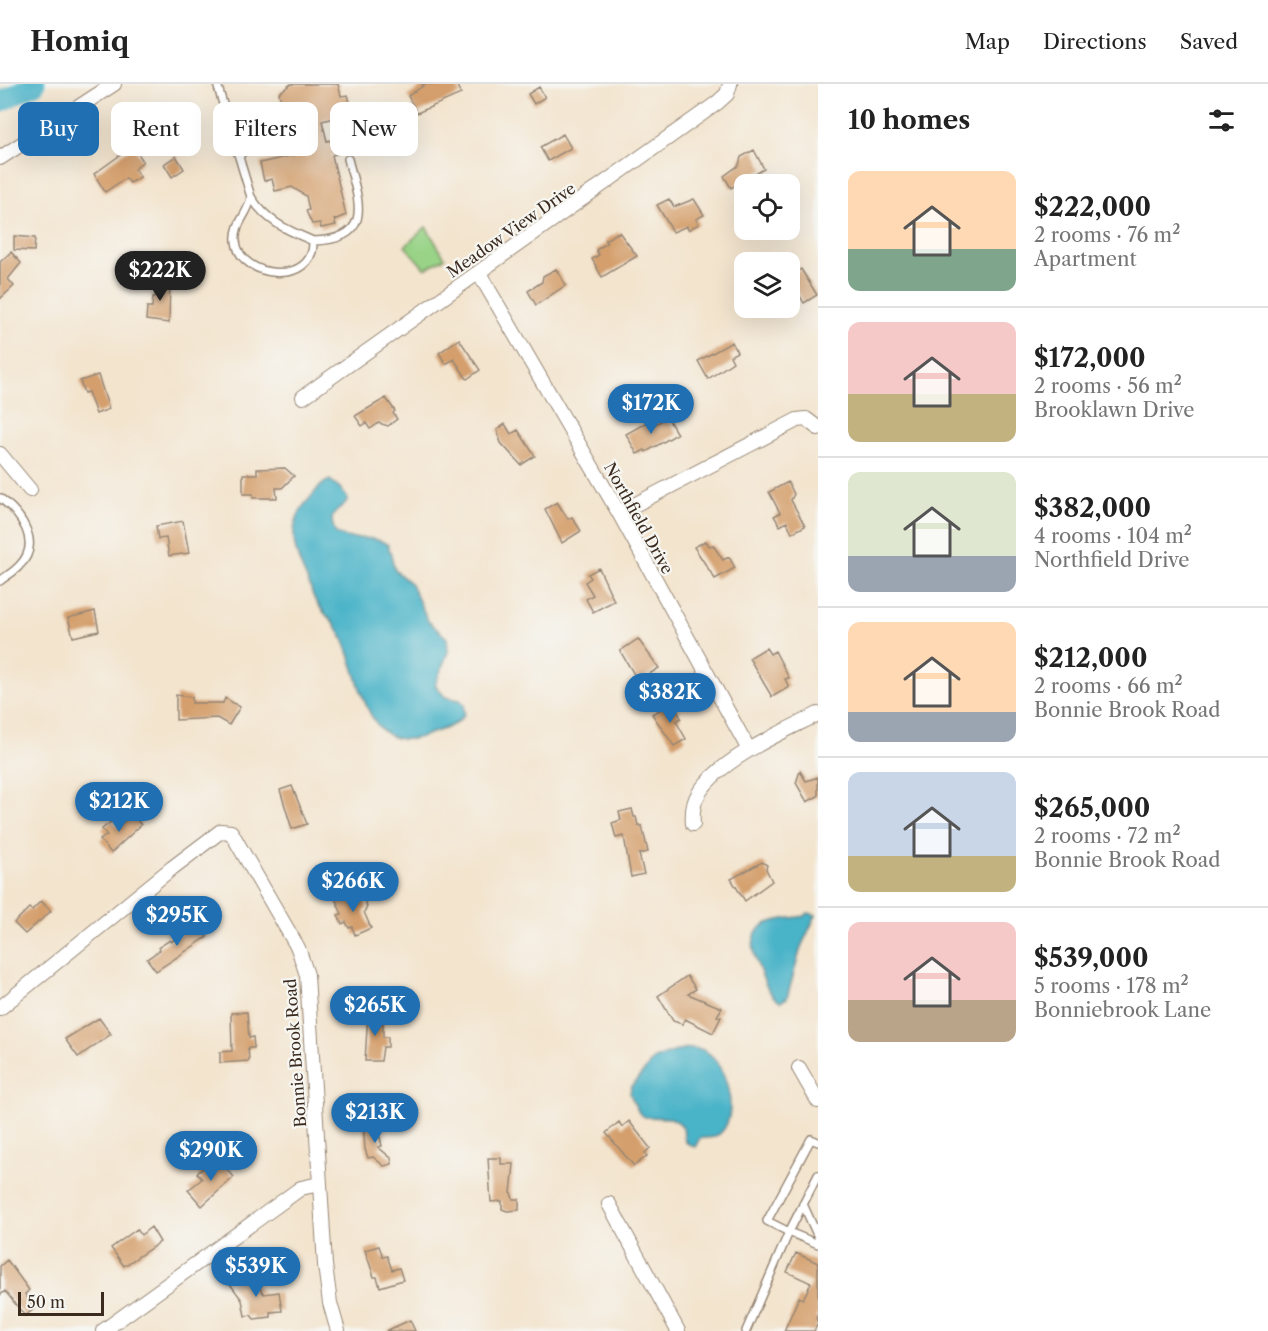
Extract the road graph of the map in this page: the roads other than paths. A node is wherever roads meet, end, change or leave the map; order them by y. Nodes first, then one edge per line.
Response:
1 (114, 84) edge
2 (217, 84) edge
3 (730, 84) edge
4 (224, 102) edge
5 (239, 157) edge
6 (0, 158) edge
7 (348, 159) dead end
8 (250, 197) junction
9 (313, 241) junction
10 (479, 273) junction
11 (303, 396) dead end
12 (818, 428) edge
13 (0, 454) edge
14 (30, 489) dead end
15 (0, 498) edge
16 (619, 513) junction
17 (0, 581) edge
18 (818, 714) edge
19 (748, 750) junction
20 (693, 824) dead end
21 (0, 1008) edge
22 (799, 1068) dead end
23 (818, 1101) edge
24 (818, 1142) edge
25 (818, 1175) edge
26 (319, 1184) junction
27 (803, 1204) junction
28 (611, 1208) dead end
29 (789, 1232) junction
30 (818, 1237) edge
31 (818, 1244) edge
32 (103, 1331) edge
33 (338, 1331) edge
34 (678, 1331) edge
35 (746, 1331) edge

1 - 6 street
2 - 4 lane
3 - 10 street, Meadow View Drive
5 - 8 lane
7 - 9 lane
8 - 9 lane
8 - 9 lane
10 - 11 street, Meadow View Drive
10 - 16 street, Northfield Drive
12 - 16 street
13 - 14 street
15 - 17 lane
16 - 19 street, Northfield Drive
18 - 19 street
19 - 20 street
21 - 26 street, Bonnie Brook Road
22 - 23 street
24 - 29 lane
25 - 27 lane
26 - 32 street
26 - 33 street, Bonnie Brook Road
27 - 29 lane
27 - 30 lane
28 - 34 street
29 - 31 lane
29 - 35 lane

